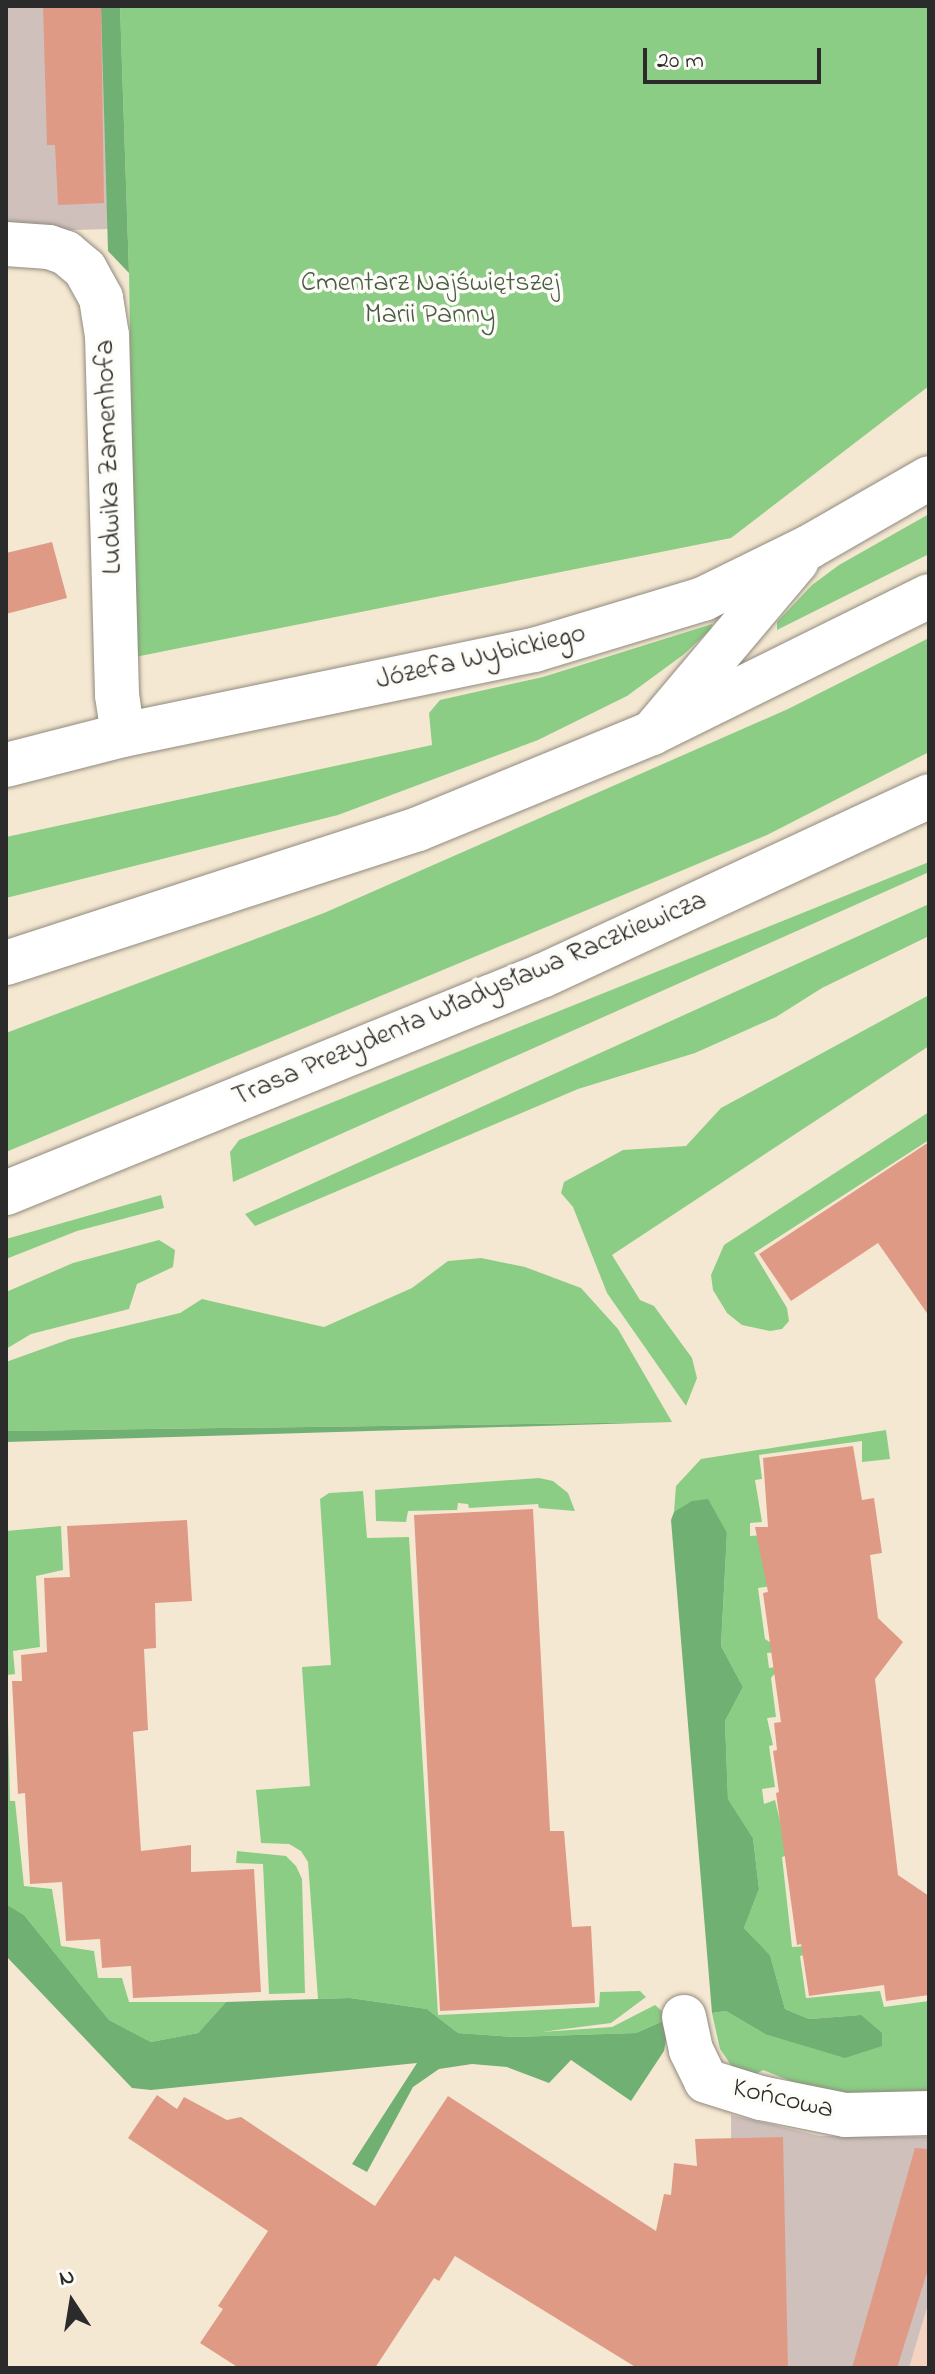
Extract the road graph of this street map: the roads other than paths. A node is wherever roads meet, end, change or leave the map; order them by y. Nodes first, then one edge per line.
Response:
1 (6, 244) edge
2 (929, 478) edge
3 (809, 547) junction
4 (929, 596) edge
5 (652, 733) junction
6 (123, 735) junction
7 (6, 765) edge
8 (929, 796) edge
9 (6, 963) edge
10 (6, 1193) edge
11 (684, 2017) dead end
12 (929, 2113) edge

1 - 6 street, Ludwika Zamenhofa
2 - 3 street, Józefa Wybickiego
3 - 5 street
3 - 6 street, Józefa Wybickiego
4 - 5 street
5 - 9 street
6 - 7 street, Józefa Wybickiego
8 - 10 street, Trasa Prezydenta Władysława Raczkiewicza
11 - 12 street, Końcowa

